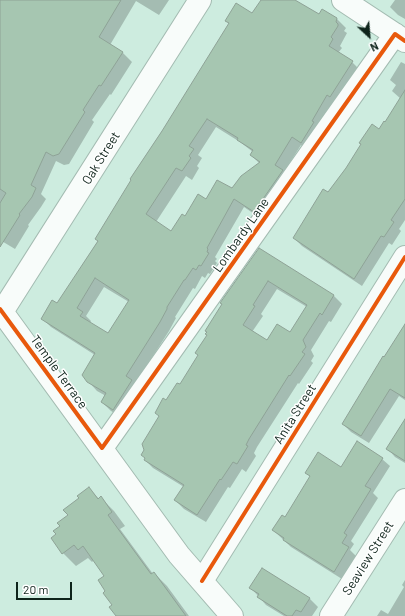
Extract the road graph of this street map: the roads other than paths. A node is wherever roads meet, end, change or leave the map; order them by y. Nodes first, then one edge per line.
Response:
1 (200, 0) edge
2 (343, 0) edge
3 (400, 37) edge
4 (405, 257) edge
5 (1, 312) edge
6 (102, 448) junction
7 (405, 500) edge
8 (202, 581) junction
9 (232, 616) edge
10 (331, 616) edge

1 - 5 street, Oak Street
2 - 3 street
3 - 6 street, Lombardy Lane
4 - 8 street, Anita Street
5 - 6 street, Temple Terrace
6 - 8 street, Temple Terrace
7 - 10 street, Seaview Street
8 - 9 street, Temple Terrace

